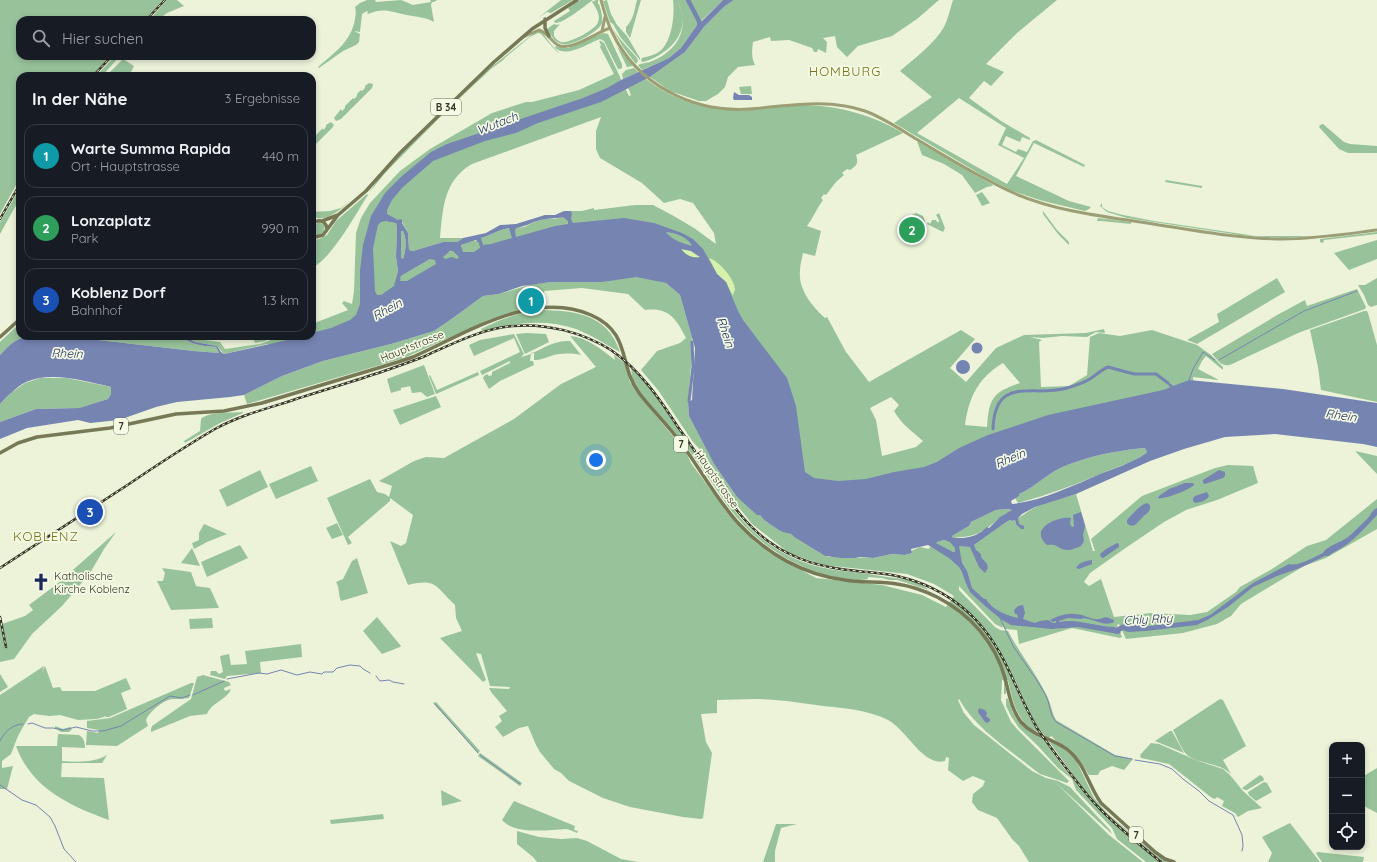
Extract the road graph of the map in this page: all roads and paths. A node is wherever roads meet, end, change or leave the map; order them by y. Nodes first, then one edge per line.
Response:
1 (576, 0) edge
2 (600, 0) edge
3 (605, 16) junction
4 (549, 17) junction
5 (610, 28) junction
6 (602, 31) junction
7 (549, 36) junction
8 (520, 39) junction
9 (338, 215) junction
10 (316, 221) edge
11 (322, 221) junction
12 (327, 230) junction
13 (1377, 230) edge
14 (316, 237) edge
15 (16, 323) edge
16 (0, 337) edge
17 (0, 452) edge
18 (1174, 862) edge

1 - 4 main road, B 34
2 - 3 main road
3 - 5 main road
3 - 6 main road
4 - 7 main road
4 - 8 main road, B 34
5 - 6 main road
5 - 13 main road
6 - 7 main road
7 - 8 main road
8 - 9 main road, B 34
9 - 11 main road, B 34
9 - 12 main road, B 34
10 - 11 main road, B 34
11 - 12 main road
12 - 14 main road, B 34
15 - 16 main road
17 - 18 main road, Hauptstrasse / 7

